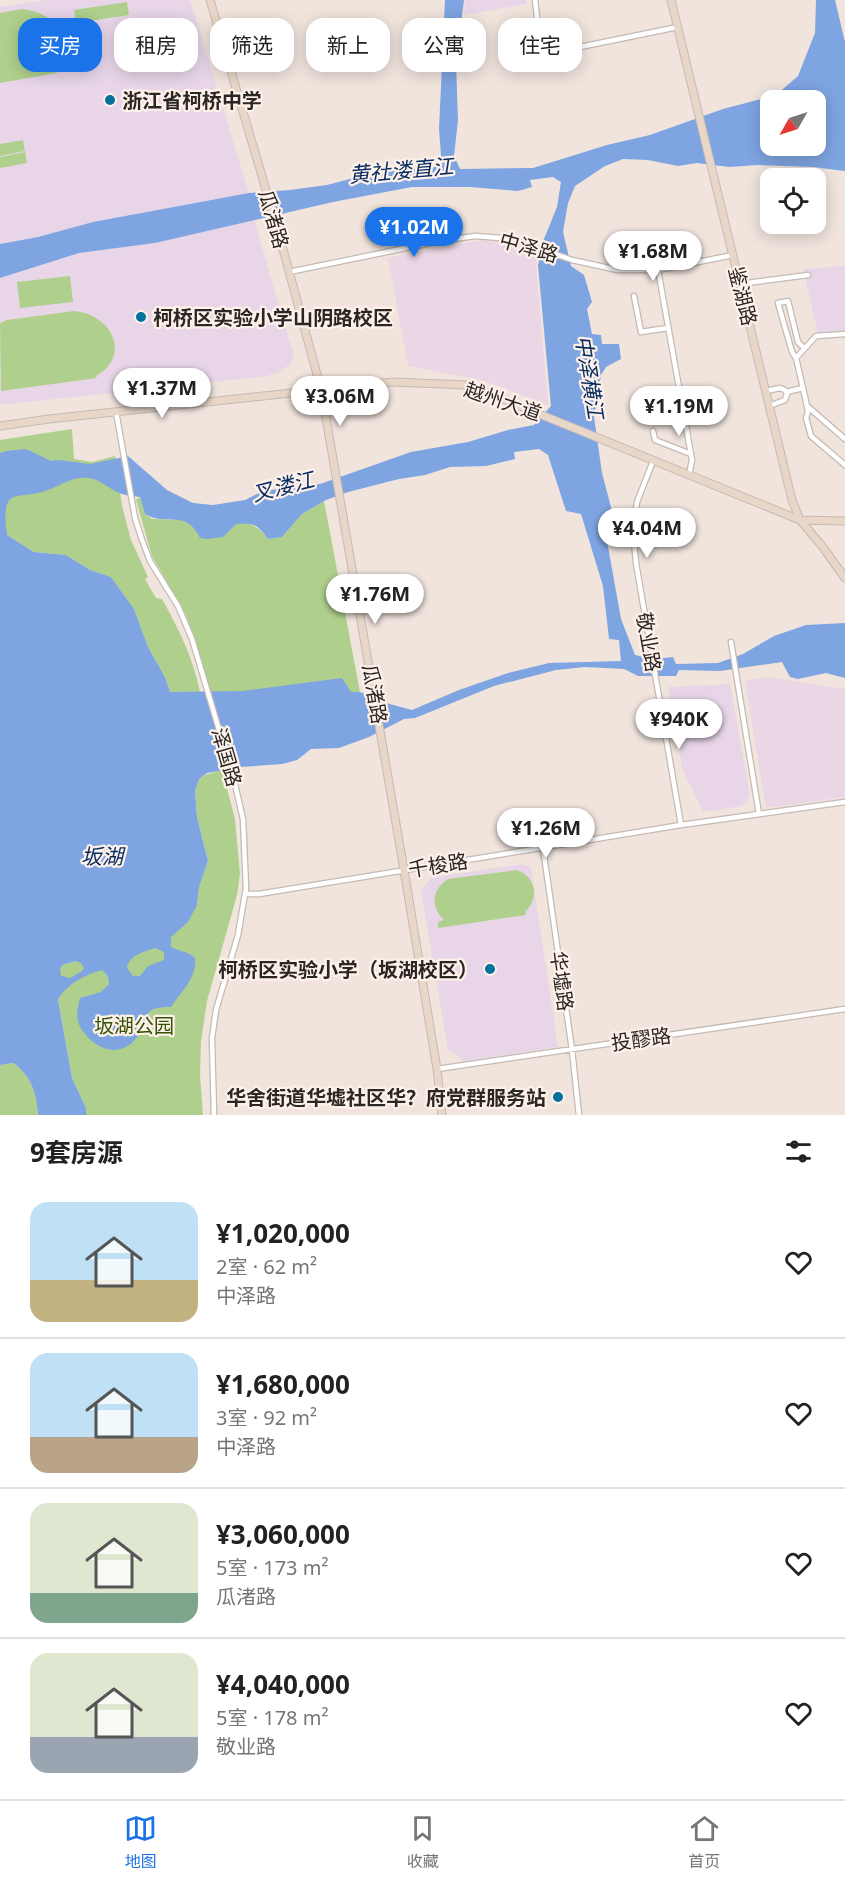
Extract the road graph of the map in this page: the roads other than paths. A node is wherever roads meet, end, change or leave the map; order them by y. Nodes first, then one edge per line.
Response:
1 (210, 0) edge
2 (535, 0) edge
3 (671, 0) edge
4 (678, 27) junction
5 (733, 255) junction
6 (658, 270) junction
7 (289, 272) junction
8 (808, 275) dead end
9 (740, 284) junction
10 (634, 296) dead end
11 (668, 328) junction
12 (845, 334) edge
13 (804, 348) junction
14 (796, 358) junction
15 (803, 388) junction
16 (321, 389) junction
17 (766, 391) junction
18 (786, 392) junction
19 (769, 406) junction
20 (807, 406) junction
21 (116, 412) junction
22 (0, 426) edge
23 (653, 431) dead end
24 (845, 439) edge
25 (691, 454) junction
26 (653, 461) junction
27 (845, 465) edge
28 (689, 475) junction
29 (800, 520) junction
30 (845, 520) edge
31 (845, 578) edge
32 (731, 642) dead end
33 (845, 802) edge
34 (759, 814) junction
35 (681, 825) junction
36 (543, 848) junction
37 (404, 870) junction
38 (245, 894) junction
39 (845, 1009) edge
40 (573, 1050) junction
41 (437, 1069) junction
42 (214, 1115) edge
43 (442, 1115) edge
44 (579, 1115) edge

1 - 7 street, 瓜渚路
2 - 4 street
3 - 4 street, 鉴湖路
4 - 5 street, 鉴湖路
5 - 6 street, 中泽路
5 - 9 street, 鉴湖路
6 - 7 street, 中泽路
6 - 11 street
7 - 16 street, 瓜渚路
8 - 9 street
9 - 17 street, 鉴湖路
10 - 11 street
11 - 25 street
12 - 13 street
13 - 14 street
13 - 14 street
14 - 15 street
15 - 18 street
15 - 20 street
16 - 21 street, 越州大道
16 - 26 street, 越州大道
16 - 37 street, 瓜渚路
17 - 18 street
17 - 19 street, 鉴湖路
18 - 19 street
19 - 29 street, 鉴湖路
20 - 24 street
20 - 27 street
21 - 22 street, 越州大道
21 - 38 street, 泽国路
23 - 25 street
25 - 28 street
26 - 28 street, 越州大道
26 - 35 street, 敬业路
28 - 29 street, 越州大道
29 - 30 street, 越州大道
29 - 31 street, 鉴湖路
32 - 34 street
33 - 34 street, 千梭路
34 - 35 street, 千梭路
35 - 36 street, 千梭路
36 - 37 street, 千梭路
36 - 40 street, 华墟路
37 - 38 street, 千梭路
37 - 41 street, 瓜渚路
38 - 42 street, 泽国路
39 - 40 street, 投醪路
40 - 41 street, 投醪路
40 - 44 street, 华墟路
41 - 43 street, 瓜渚路

